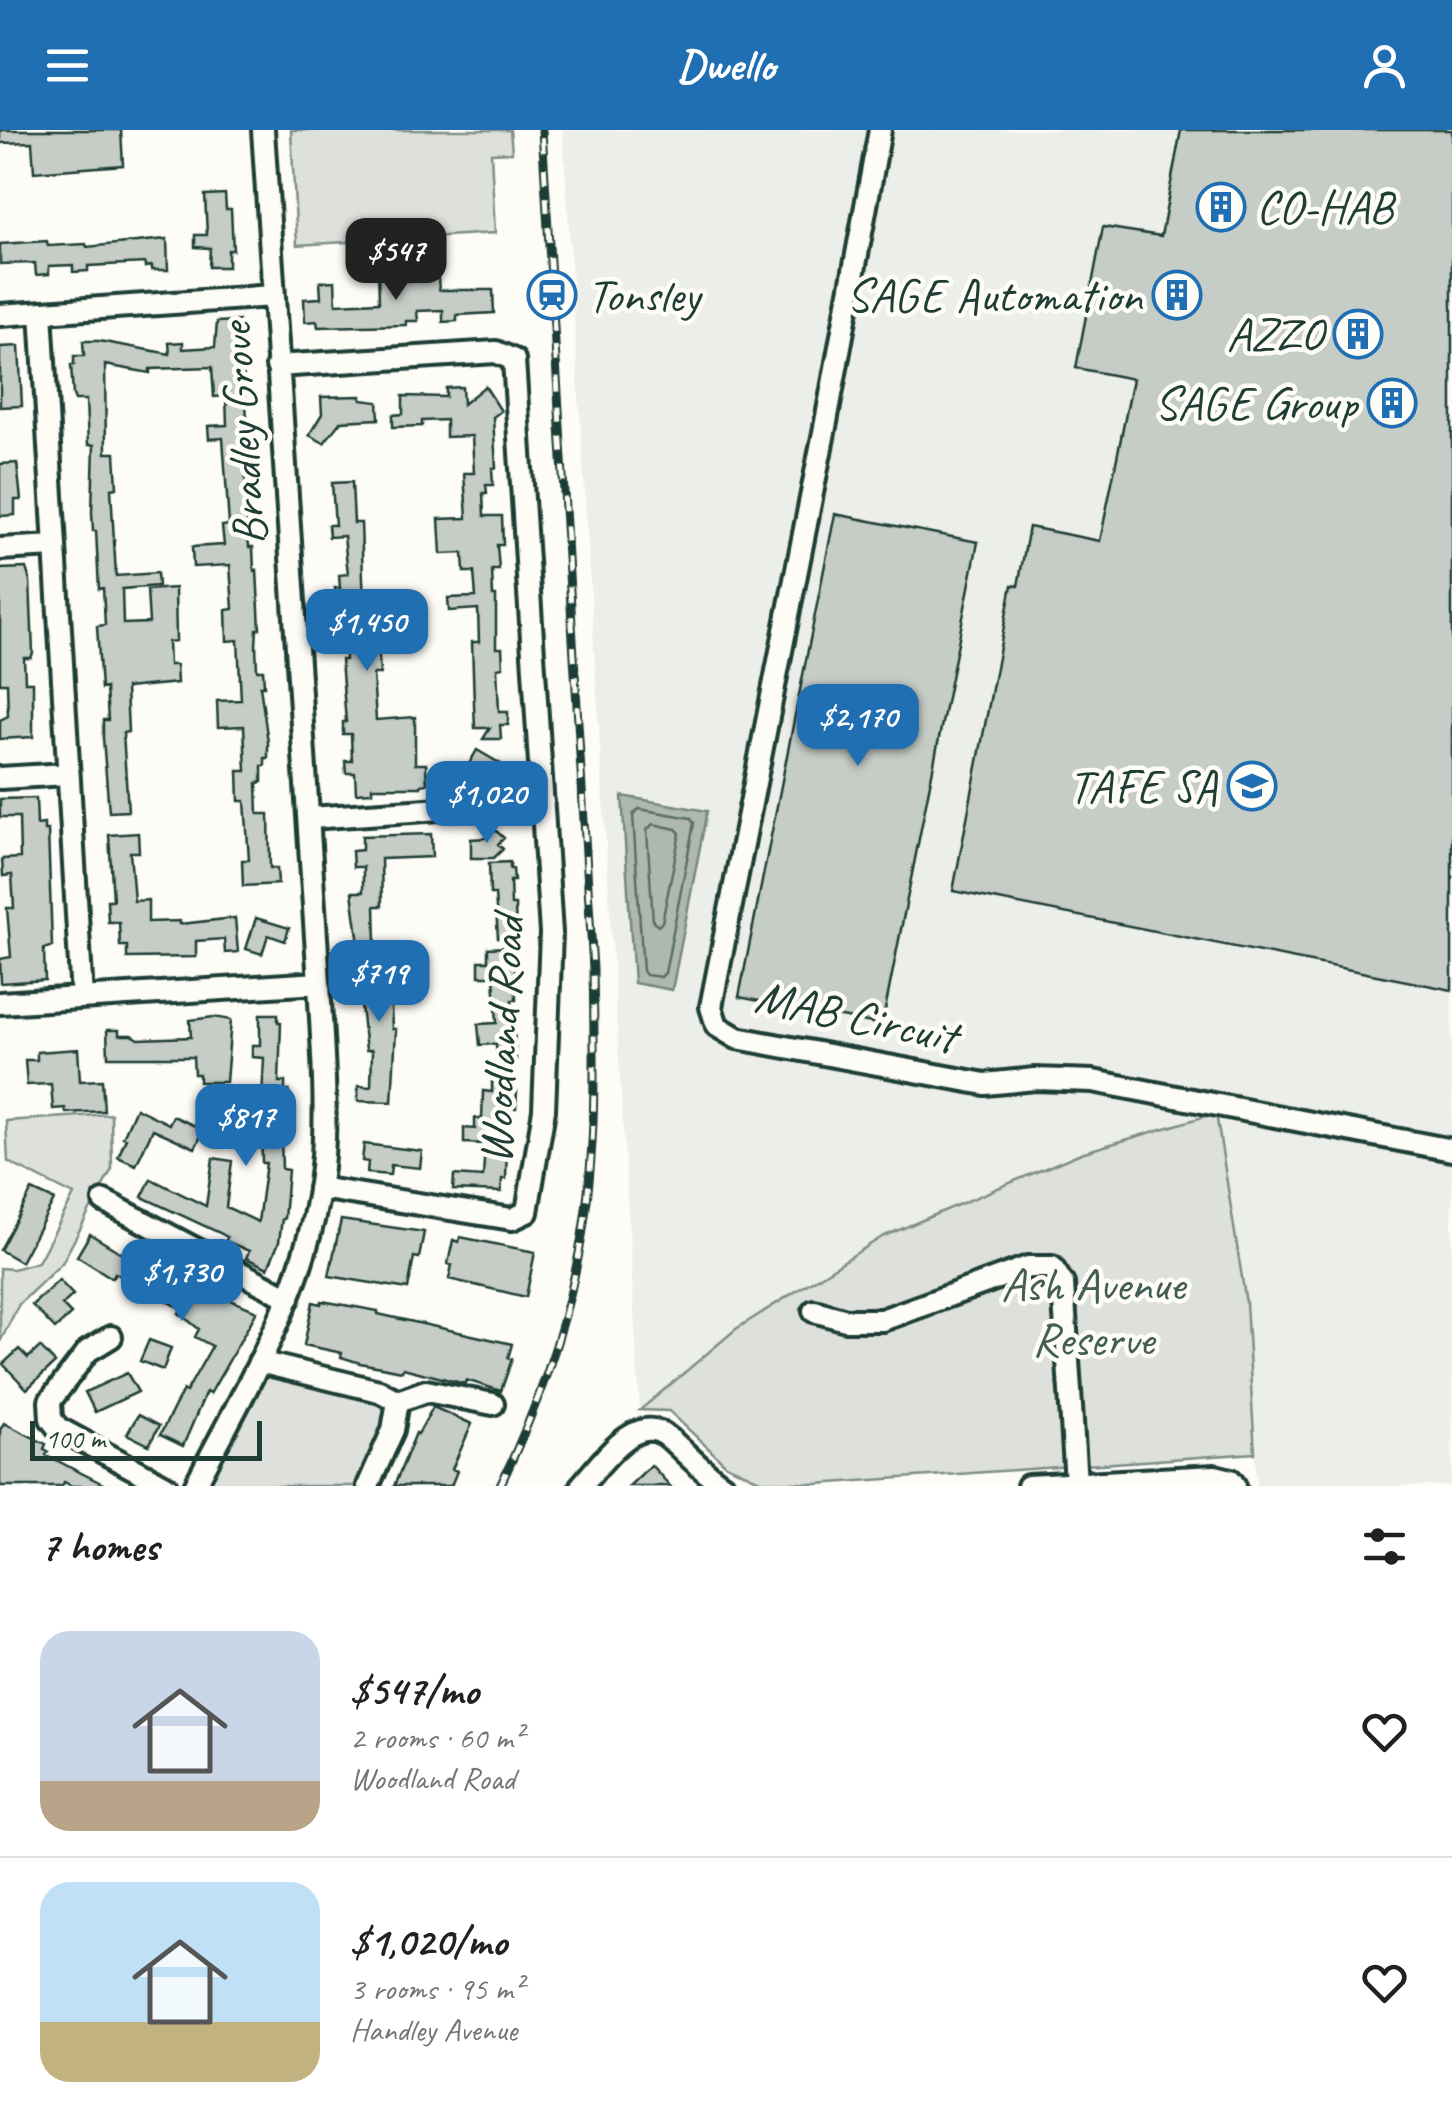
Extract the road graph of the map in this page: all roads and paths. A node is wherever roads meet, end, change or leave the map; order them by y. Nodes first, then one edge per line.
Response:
1 (263, 130) edge
2 (877, 134) edge
3 (273, 296) junction
4 (42, 312) junction
5 (0, 314) edge
6 (278, 366) junction
7 (54, 546) junction
8 (0, 549) edge
9 (68, 774) junction
10 (0, 778) edge
11 (543, 802) junction
12 (310, 818) junction
13 (319, 983) junction
14 (82, 998) junction
15 (0, 1004) edge
16 (1452, 1150) edge
17 (319, 1188) junction
18 (104, 1202) dead end
19 (289, 1298) junction
20 (814, 1311) dead end
21 (111, 1337) dead end
22 (259, 1362) junction
23 (398, 1401) junction
24 (493, 1404) dead end
25 (1076, 1483) junction
26 (1233, 1483) edge
27 (166, 1486) edge
28 (195, 1486) edge
29 (368, 1486) edge
30 (581, 1486) edge
31 (724, 1486) edge
32 (1028, 1486) edge

1 - 3 street, Bradley Grove
2 - 16 street, MAB Circuit
3 - 4 street
3 - 6 street, Bradley Grove
4 - 5 street
4 - 7 street
6 - 11 street, Woodland Road
6 - 12 street, Bradley Grove
7 - 8 street
7 - 9 street
9 - 10 street
9 - 14 street
11 - 12 street
11 - 17 street, Woodland Road
12 - 13 street, Bradley Grove
13 - 14 street
13 - 17 street, Bradley Grove
14 - 15 street
17 - 19 street, Bradley Grove
18 - 19 street
19 - 22 street, Bradley Grove
20 - 25 street
21 - 27 street
22 - 23 street
22 - 28 street, Bradley Grove
23 - 24 street
23 - 29 street
25 - 26 street
25 - 32 street
30 - 31 street

